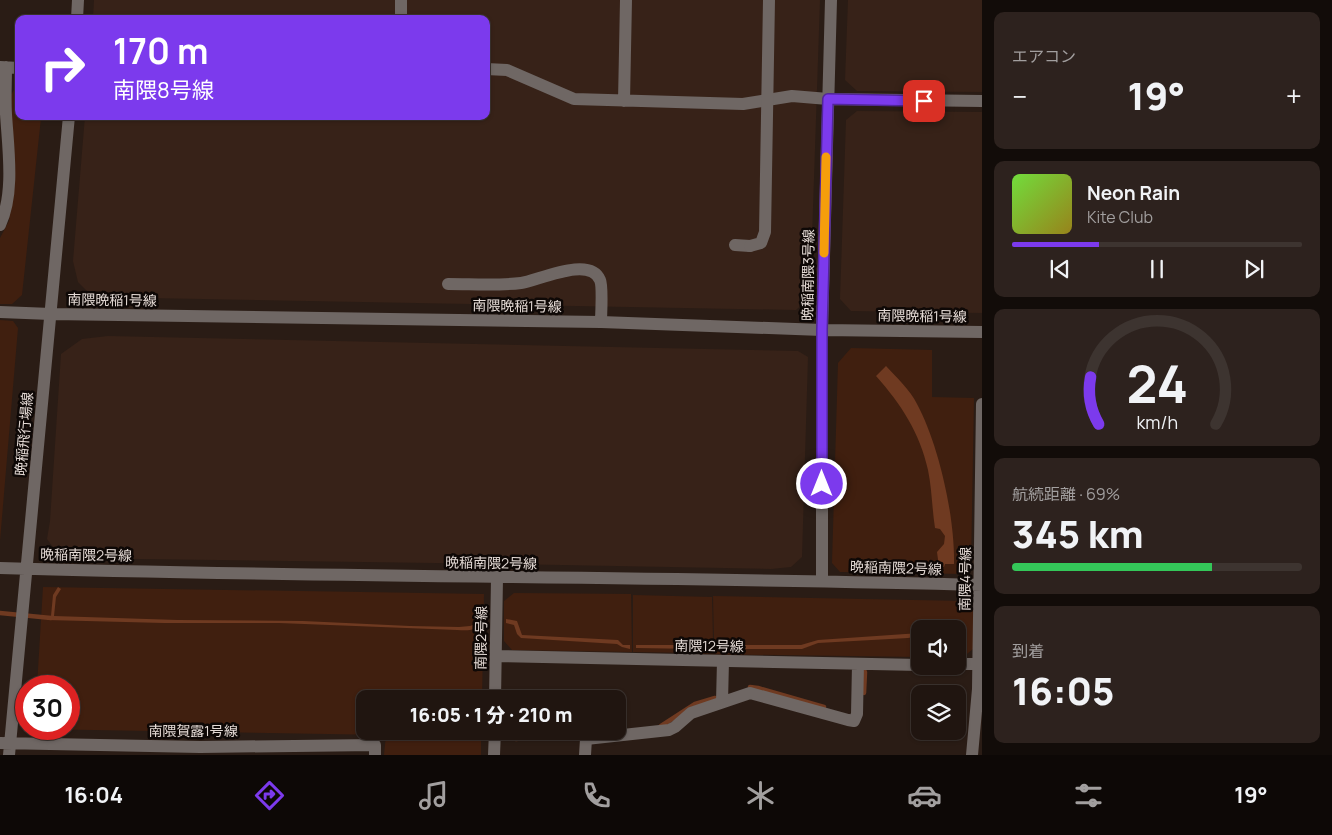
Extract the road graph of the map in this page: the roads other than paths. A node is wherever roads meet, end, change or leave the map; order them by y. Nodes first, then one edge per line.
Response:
1 (78, 0) edge
2 (401, 0) edge
3 (626, 0) edge
4 (769, 0) edge
5 (831, 0) edge
6 (77, 15) edge
7 (401, 15) edge
8 (8, 67) edge
9 (490, 69) edge
10 (828, 99) junction
11 (624, 101) junction
12 (982, 101) edge
13 (69, 120) edge
14 (0, 225) edge
15 (735, 245) dead end
16 (448, 284) dead end
17 (0, 312) edge
18 (51, 314) junction
19 (601, 322) junction
20 (822, 330) junction
21 (982, 332) edge
22 (982, 404) edge
23 (0, 568) edge
24 (27, 568) junction
25 (497, 578) junction
26 (822, 581) junction
27 (981, 585) edge
28 (496, 656) junction
29 (723, 662) junction
30 (858, 664) junction
31 (911, 664) edge
32 (966, 664) edge
33 (978, 664) junction
34 (496, 690) edge
35 (722, 702) junction
36 (496, 740) edge
37 (7, 747) edge
38 (199, 751) edge
39 (375, 755) edge
40 (497, 755) edge
41 (585, 755) edge
42 (972, 755) edge

1 - 6 street
2 - 7 street
3 - 11 street
4 - 15 street, bridge
5 - 10 street, 晩稲南隈3号線
8 - 14 street
9 - 11 street
10 - 11 street
10 - 12 street
10 - 20 street, 晩稲南隈3号線
13 - 18 street, 晩稲飛行場線
16 - 19 street
17 - 18 street, 南隈晩稲1号線
18 - 19 street, 南隈晩稲1号線
18 - 24 street, 晩稲飛行場線
19 - 20 street, 南隈晩稲1号線
20 - 21 street, 南隈晩稲1号線
20 - 26 street, 晩稲南隈3号線
22 - 27 street, 南隈4号線
23 - 24 street, 晩稲南隈2号線
24 - 25 street, 晩稲南隈2号線
24 - 37 street, 晩稲飛行場線
25 - 26 street, 晩稲南隈2号線
25 - 28 street, 南隈2号線
26 - 27 street, 晩稲南隈2号線
27 - 33 street, 南隈4号線
28 - 29 street, 南隈12号線
28 - 34 street, 南隈2号線
29 - 30 street, 南隈12号線
29 - 35 street
30 - 31 street, 南隈12号線
30 - 35 street
32 - 33 street
33 - 42 street, 南隈4号線
35 - 41 street
36 - 40 street
37 - 38 street, 南隈賀露1号線
38 - 39 street, 南隈賀露1号線

